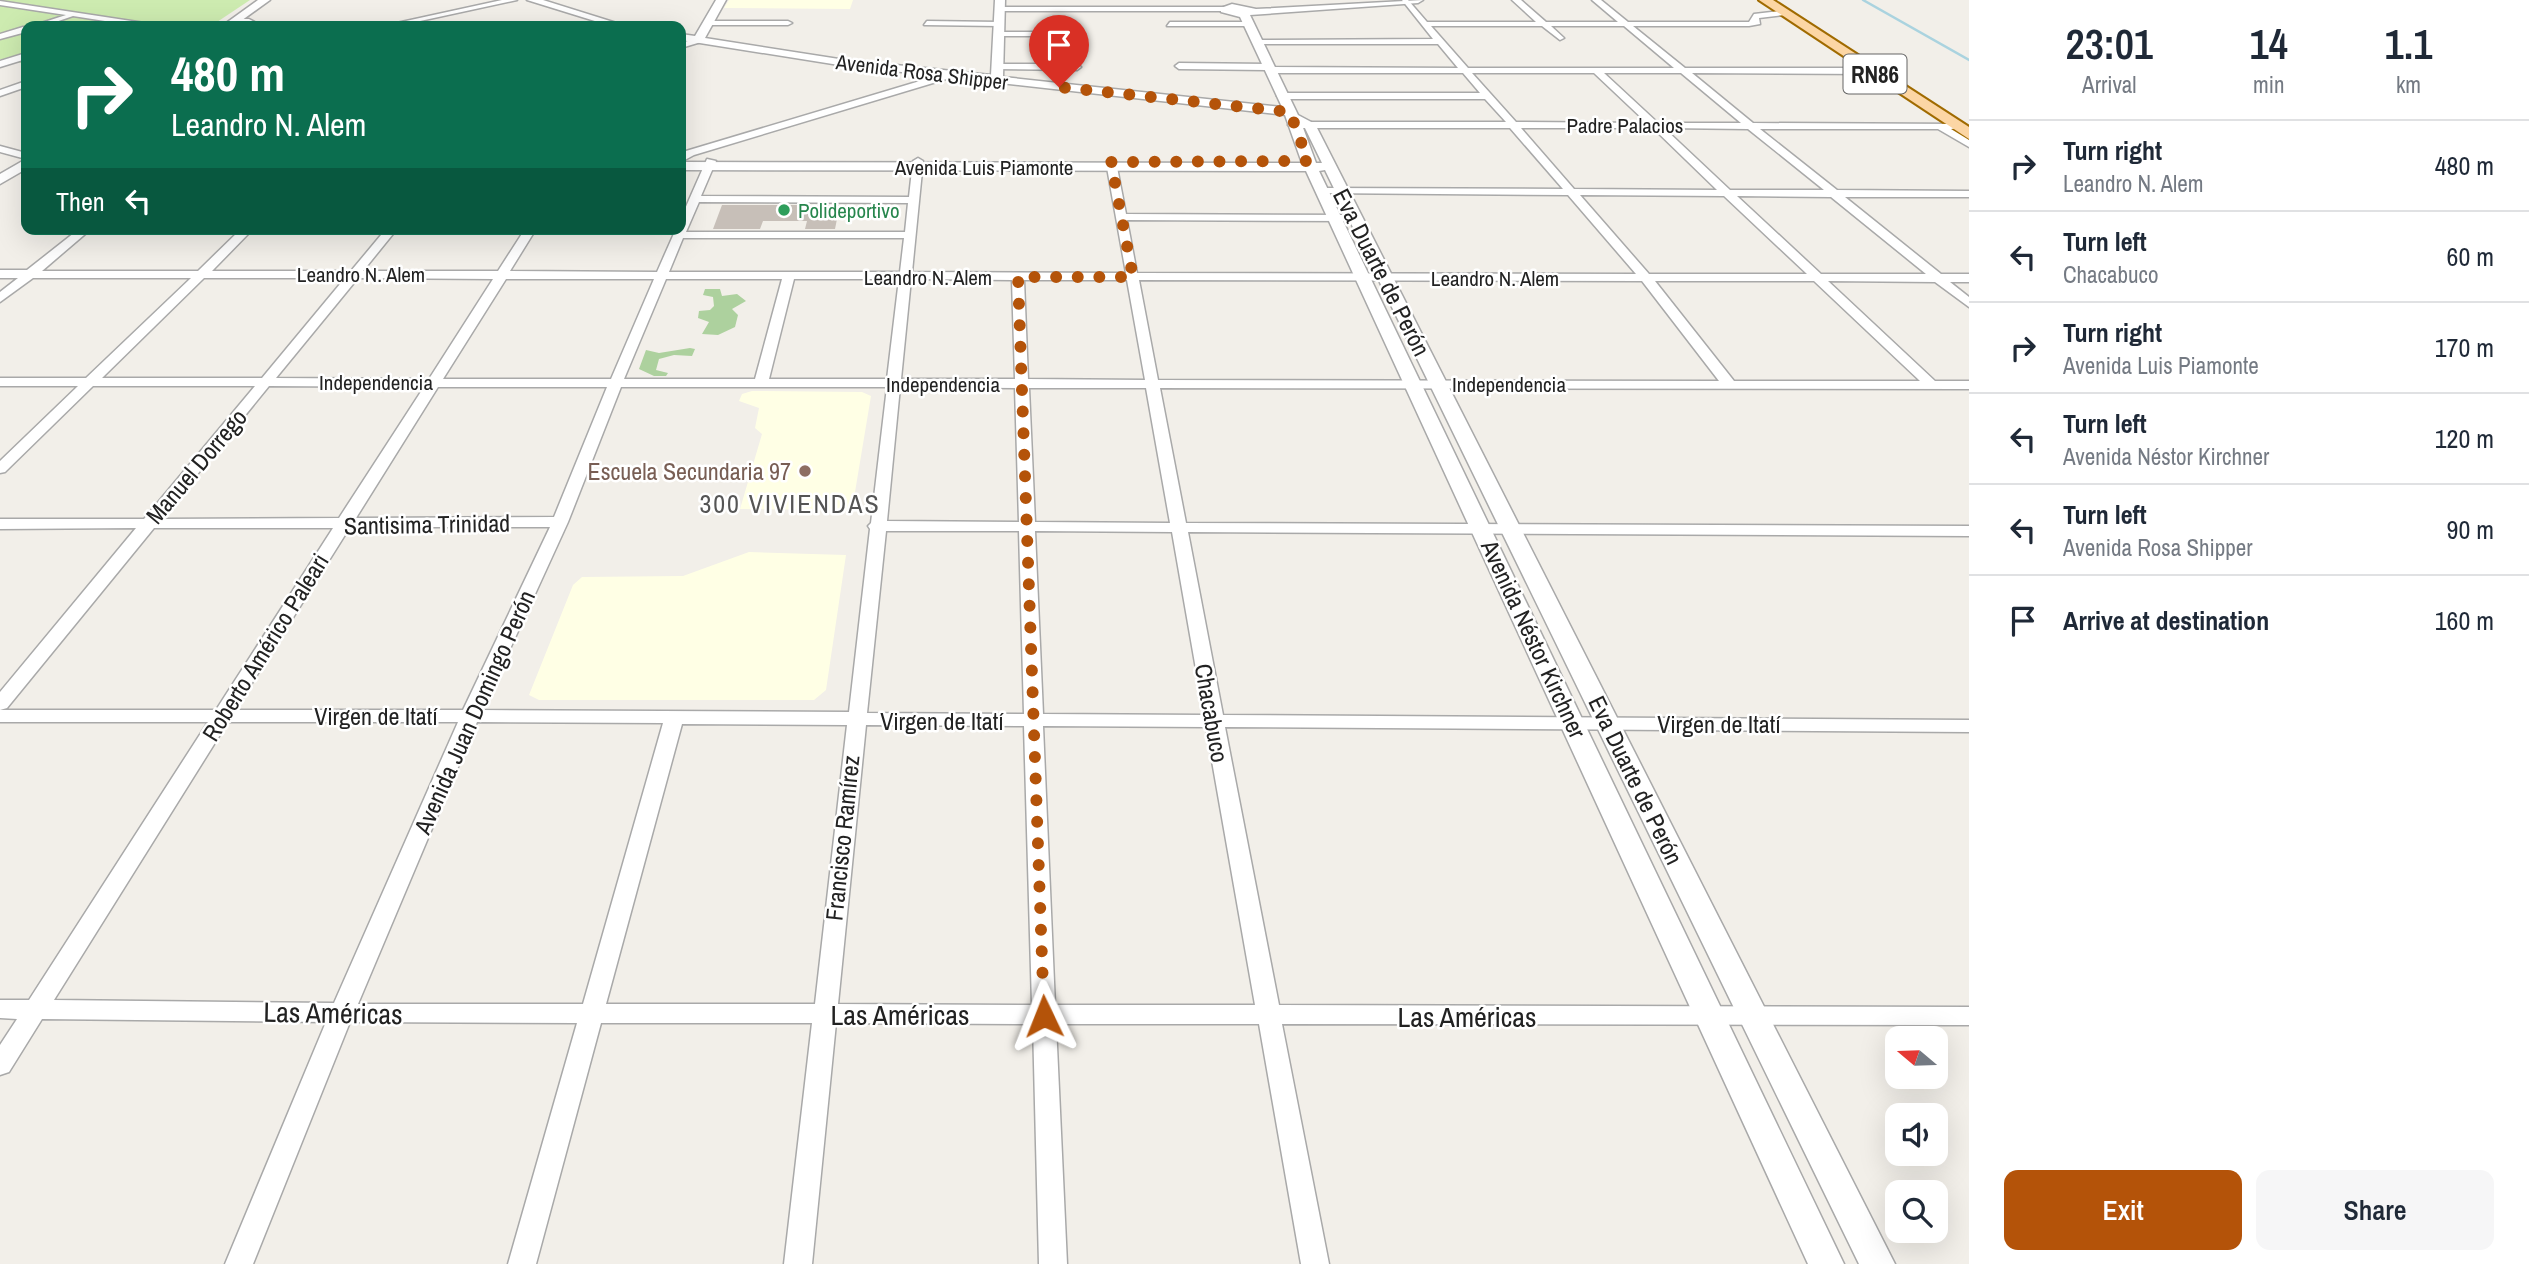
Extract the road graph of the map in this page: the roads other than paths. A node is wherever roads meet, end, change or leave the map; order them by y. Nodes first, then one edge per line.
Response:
1 (61, 0) edge
2 (265, 0) edge
3 (513, 0) edge
4 (532, 0) edge
5 (721, 0) edge
6 (1103, 0) edge
7 (1325, 0) edge
8 (1418, 0) edge
9 (1516, 0) edge
10 (1596, 0) edge
11 (1759, 0) edge
12 (1404, 1) edge
13 (0, 3) edge
14 (1000, 5) edge
15 (24, 6) junction
16 (1225, 6) edge
17 (1773, 7) edge
18 (33, 8) junction
19 (1137, 9) junction
20 (0, 13) edge
21 (1246, 14) junction
22 (76, 15) junction
23 (54, 21) edge
24 (118, 21) edge
25 (234, 21) edge
26 (411, 21) edge
27 (604, 21) edge
28 (707, 23) junction
29 (788, 23) dead end
30 (927, 23) dead end
31 (1170, 24) dead end
32 (1429, 24) junction
33 (1546, 24) junction
34 (1626, 24) junction
35 (999, 29) junction
36 (21, 31) edge
37 (1070, 34) dead end
38 (0, 37) edge
39 (1560, 37) dead end
40 (686, 38) edge
41 (698, 40) junction
42 (1442, 41) junction
43 (1257, 42) junction
44 (686, 44) edge
45 (21, 58) edge
46 (0, 64) edge
47 (1179, 66) dead end
48 (997, 67) junction
49 (1077, 67) dead end
50 (1269, 68) junction
51 (21, 69) edge
52 (1465, 70) junction
53 (1597, 71) junction
54 (1684, 71) junction
55 (1872, 71) junction
56 (950, 75) junction
57 (996, 81) junction
58 (21, 86) edge
59 (0, 93) edge
60 (1488, 96) junction
61 (1293, 115) junction
62 (1513, 125) junction
63 (1655, 125) junction
64 (1753, 125) junction
65 (1940, 126) junction
66 (1963, 130) edge
67 (1969, 145) edge
68 (0, 149) edge
69 (0, 156) edge
70 (686, 156) edge
71 (21, 160) edge
72 (21, 161) edge
73 (686, 161) edge
74 (710, 164) junction
75 (917, 164) junction
76 (1112, 164) junction
77 (1319, 164) junction
78 (21, 165) edge
79 (686, 166) edge
80 (0, 180) edge
81 (1333, 191) junction
82 (1571, 192) junction
83 (1726, 193) junction
84 (1835, 193) junction
85 (1969, 194) edge
86 (694, 199) junction
87 (912, 200) junction
88 (1122, 217) junction
89 (686, 218) edge
90 (1346, 218) junction
91 (79, 235) edge
92 (242, 235) edge
93 (387, 235) edge
94 (527, 235) edge
95 (679, 235) joint
96 (908, 235) junction
97 (0, 274) edge
98 (30, 274) junction
99 (202, 274) junction
100 (355, 274) junction
101 (502, 274) junction
102 (662, 276) junction
103 (789, 276) junction
104 (903, 276) junction
105 (1018, 277) junction
106 (1133, 277) junction
107 (1374, 277) junction
108 (1646, 278) junction
109 (1815, 278) junction
110 (1939, 278) junction
111 (1969, 278) edge
112 (0, 298) edge
113 (1969, 303) edge
114 (0, 382) edge
115 (90, 382) junction
116 (265, 382) junction
117 (433, 382) junction
118 (616, 382) junction
119 (761, 383) junction
120 (892, 383) junction
121 (1022, 384) junction
122 (1153, 384) junction
123 (1414, 384) junction
124 (1438, 384) junction
125 (1730, 385) junction
126 (1932, 385) junction
127 (1969, 385) edge
128 (0, 469) edge
129 (560, 522) junction
130 (0, 524) edge
131 (148, 524) junction
132 (343, 525) junction
133 (876, 526) junction
134 (1027, 526) junction
135 (1178, 528) junction
136 (1484, 531) junction
137 (1511, 531) junction
138 (1969, 531) edge
139 (0, 704) edge
140 (0, 716) edge
141 (222, 716) junction
142 (470, 716) junction
143 (674, 719) junction
144 (855, 720) junction
145 (1033, 721) junction
146 (1214, 722) junction
147 (1573, 724) junction
148 (1608, 724) junction
149 (1969, 726) edge
150 (0, 1009) edge
151 (36, 1009) junction
152 (342, 1013) junction
153 (592, 1014) junction
154 (823, 1015) junction
155 (1044, 1016) junction
156 (1969, 1016) edge
157 (1267, 1017) junction
158 (1710, 1017) junction
159 (1754, 1017) junction
160 (0, 1065) edge
161 (239, 1264) edge
162 (522, 1264) edge
163 (798, 1264) edge
164 (1053, 1264) edge
165 (1315, 1264) edge
166 (1826, 1264) edge
167 (1877, 1264) edge

1 - 18 street
2 - 25 street
3 - 26 street
4 - 27 street
5 - 28 street
6 - 19 street
7 - 21 street
8 - 12 street
9 - 33 street
10 - 34 street
11 - 17 main road, RN86
12 - 21 street
12 - 32 street
13 - 15 street
14 - 19 street
14 - 35 street
15 - 18 street
15 - 20 street
16 - 19 street
16 - 21 street
17 - 34 street
17 - 55 main road, RN86
18 - 22 street
21 - 31 street
21 - 43 street, Avenida Néstor Kirchner
22 - 23 street
22 - 24 street
28 - 29 street
28 - 41 street
30 - 35 street
32 - 33 street
32 - 42 street
33 - 34 street
33 - 39 street
34 - 54 street
35 - 37 street
35 - 48 street
36 - 38 street
40 - 41 street, Avenida Rosa Shipper
41 - 44 street
41 - 56 street, Avenida Rosa Shipper
42 - 43 street
42 - 52 street
43 - 50 street, Avenida Néstor Kirchner
45 - 46 street
46 - 51 street
47 - 50 street
48 - 49 street
48 - 57 street
50 - 52 street
50 - 61 street, Avenida Néstor Kirchner
52 - 53 street
52 - 60 street
53 - 54 street
53 - 63 street
54 - 55 street
54 - 64 street
55 - 66 main road, RN86
56 - 57 street, Avenida Rosa Shipper
56 - 70 street
57 - 61 street, Avenida Rosa Shipper
58 - 59 street
60 - 61 street
60 - 62 street
61 - 62 street, Padre Palacios
61 - 77 street, Avenida Néstor Kirchner
62 - 63 street, Padre Palacios
62 - 82 street
63 - 64 street, Padre Palacios
63 - 83 street
64 - 65 street, Padre Palacios
64 - 84 street
65 - 66 street, Padre Palacios
65 - 67 street
68 - 71 street
69 - 72 street
73 - 74 street, Avenida Luis Piamonte
74 - 75 street, Avenida Luis Piamonte
74 - 79 street, Avenida Luis Piamonte
74 - 86 street, Avenida Juan Domingo Perón
75 - 76 street, Avenida Luis Piamonte
75 - 87 street, Francisco Ramírez
76 - 77 street, Avenida Luis Piamonte
76 - 88 street, Chacabuco
77 - 81 street, Avenida Néstor Kirchner
78 - 80 street
81 - 82 street
81 - 90 street, Avenida Néstor Kirchner
82 - 83 street
82 - 108 street
83 - 84 street
83 - 109 street
84 - 85 street
84 - 110 street
86 - 87 street
86 - 89 street, Avenida Juan Domingo Perón
87 - 96 street, Francisco Ramírez
88 - 90 street
88 - 106 street, Chacabuco
90 - 107 street, Avenida Néstor Kirchner
91 - 98 street
92 - 99 street
93 - 100 street, Manuel Dorrego
94 - 101 street, Roberto Américo Paleari
95 - 96 street
95 - 102 street, Avenida Juan Domingo Perón
96 - 104 street, Francisco Ramírez
97 - 98 street, Leandro N. Alem
98 - 99 street, Leandro N. Alem
98 - 112 street
99 - 100 street, Leandro N. Alem
99 - 115 street
100 - 101 street, Leandro N. Alem
100 - 116 street, Manuel Dorrego
101 - 102 street, Leandro N. Alem
101 - 117 street, Roberto Américo Paleari
102 - 103 street, Leandro N. Alem
102 - 118 street, Avenida Juan Domingo Perón
103 - 104 street, Leandro N. Alem
103 - 119 street
104 - 105 street, Leandro N. Alem
104 - 120 street, Francisco Ramírez
105 - 106 street, Leandro N. Alem
105 - 121 street
106 - 107 street, Leandro N. Alem
106 - 122 street, Chacabuco
107 - 108 street, Leandro N. Alem
107 - 123 street, Avenida Néstor Kirchner
107 - 124 street, Eva Duarte de Perón
108 - 109 street, Leandro N. Alem
108 - 125 street
109 - 110 street, Leandro N. Alem
109 - 126 street
110 - 111 street, Leandro N. Alem
110 - 113 street
114 - 115 street, Independencia
115 - 116 street, Independencia
115 - 128 street
116 - 117 street, Independencia
116 - 131 street, Manuel Dorrego
117 - 118 street, Independencia
117 - 132 street, Roberto Américo Paleari
118 - 119 street, Independencia
118 - 129 street, Avenida Juan Domingo Perón
119 - 120 street, Independencia
120 - 121 street, Independencia
120 - 133 street, Francisco Ramírez
121 - 122 street, Independencia
121 - 134 street
122 - 123 street, Independencia
122 - 135 street, Chacabuco
123 - 124 street, Independencia
123 - 136 street, Avenida Néstor Kirchner
124 - 125 street, Independencia
124 - 137 street, Eva Duarte de Perón
125 - 126 street, Independencia
126 - 127 street, Independencia
129 - 132 street, Santisima Trinidad
129 - 142 street, Avenida Juan Domingo Perón
130 - 131 street, Santisima Trinidad
131 - 132 street, Santisima Trinidad
131 - 139 street, Manuel Dorrego
132 - 141 street, Roberto Américo Paleari
133 - 134 street
133 - 144 street, Francisco Ramírez
134 - 135 street
134 - 145 street
135 - 136 street
135 - 146 street, Chacabuco
136 - 137 street
136 - 147 street, Avenida Néstor Kirchner
137 - 138 street
137 - 148 street, Eva Duarte de Perón
140 - 141 street, Virgen de Itatí
141 - 142 street, Virgen de Itatí
141 - 151 street, Roberto Américo Paleari
142 - 143 street, Virgen de Itatí
142 - 152 street, Avenida Juan Domingo Perón
143 - 144 street, Virgen de Itatí
143 - 153 street
144 - 145 street, Virgen de Itatí
144 - 154 street, Francisco Ramírez
145 - 146 street, Virgen de Itatí
145 - 155 street
146 - 147 street, Virgen de Itatí
146 - 157 street, Chacabuco
147 - 148 street, Virgen de Itatí
147 - 158 street, Avenida Néstor Kirchner
148 - 149 street, Virgen de Itatí
148 - 159 street, Eva Duarte de Perón
150 - 151 street, Las Américas
151 - 152 street, Las Américas
151 - 160 street, Roberto Américo Paleari
152 - 153 street, Las Américas
152 - 161 street, Avenida Juan Domingo Perón
153 - 154 street, Las Américas
153 - 162 street
154 - 155 street, Las Américas
154 - 163 street, Francisco Ramírez
155 - 157 street, Las Américas
155 - 164 street
156 - 159 street, Las Américas
157 - 158 street, Las Américas
157 - 165 street, Chacabuco
158 - 159 street, Las Américas
158 - 166 street, Avenida Néstor Kirchner
159 - 167 street, Eva Duarte de Perón

